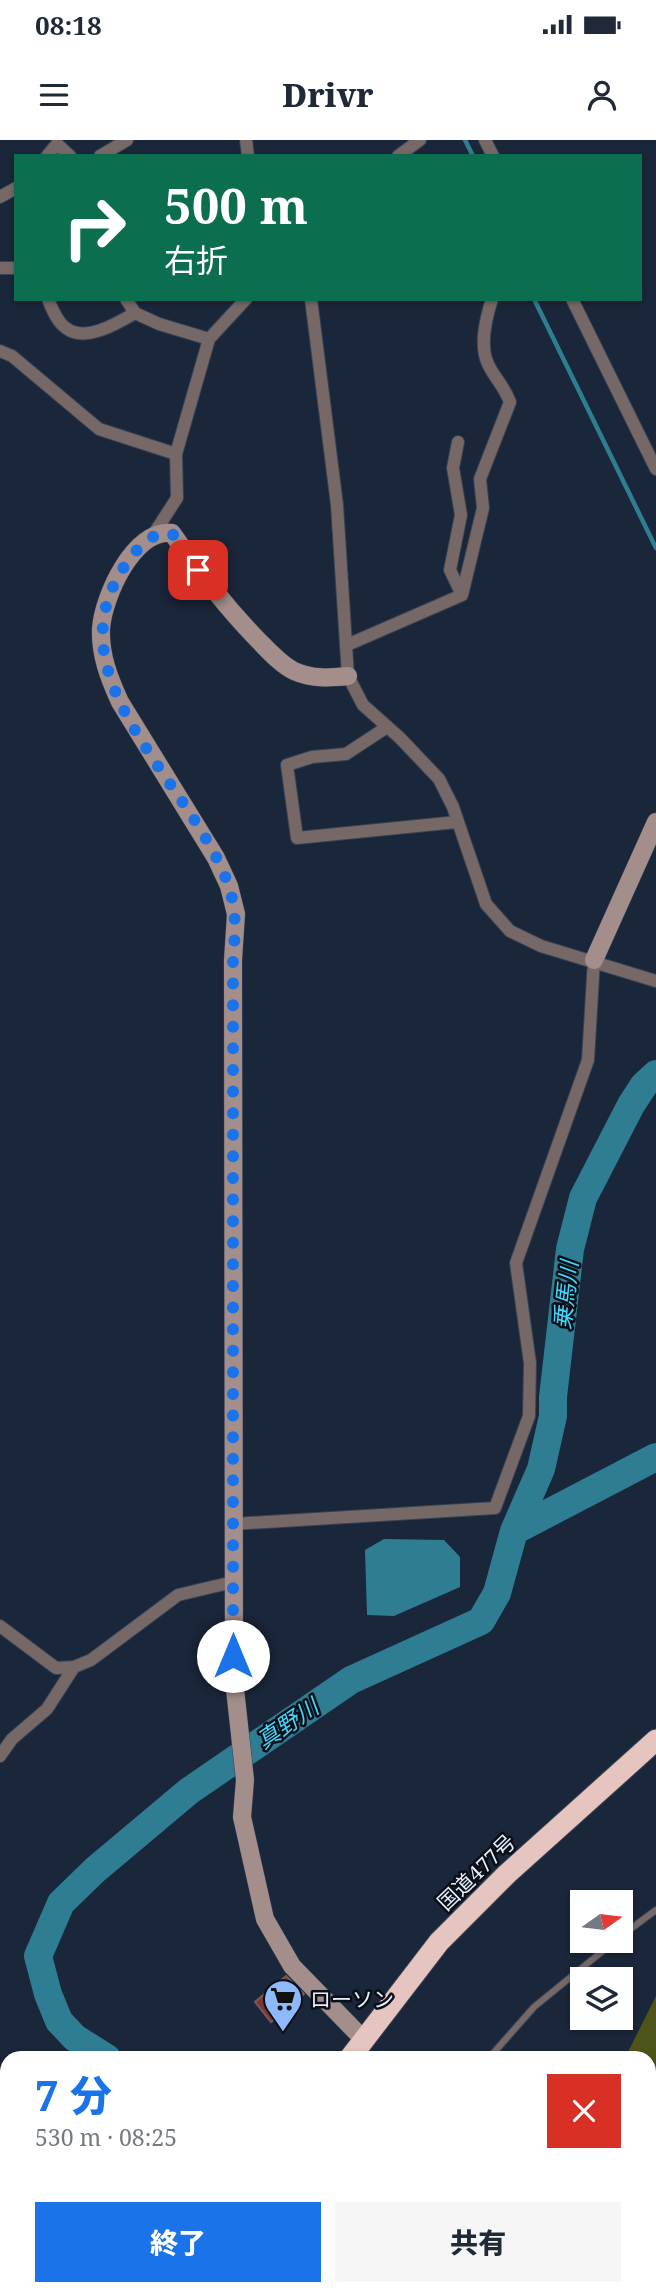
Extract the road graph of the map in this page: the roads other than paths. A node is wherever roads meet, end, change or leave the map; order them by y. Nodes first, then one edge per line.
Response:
1 (127, 140) edge
2 (420, 140) edge
3 (49, 154) edge
4 (67, 154) edge
5 (103, 154) edge
6 (401, 154) edge
7 (49, 301) edge
8 (127, 301) edge
9 (244, 301) edge
10 (311, 301) edge
11 (492, 301) edge
12 (573, 301) edge
13 (135, 313) junction
14 (209, 339) junction
15 (0, 351) edge
16 (458, 442) dead end
17 (176, 454) junction
18 (656, 468) edge
19 (153, 535) junction
20 (462, 595) junction
21 (347, 645) junction
22 (348, 676) junction
23 (387, 727) junction
24 (457, 822) junction
25 (656, 822) edge
26 (594, 960) junction
27 (656, 981) edge
28 (233, 1524) junction
29 (233, 1582) junction
30 (0, 1626) edge
31 (74, 1667) junction
32 (656, 1740) edge
33 (0, 1756) edge
34 (656, 1910) edge
35 (634, 1926) edge
36 (600, 1953) edge
37 (364, 2040) junction
38 (355, 2051) edge
39 (495, 2051) edge

1 - 5 street
2 - 6 street
3 - 4 street
7 - 13 street
8 - 13 street
9 - 14 street
10 - 21 street
11 - 20 street
12 - 18 street
13 - 14 street
14 - 17 street
15 - 17 street
16 - 20 street
17 - 19 street
19 - 22 street
19 - 28 street
20 - 21 street
21 - 22 street
22 - 23 street
23 - 24 street
23 - 24 street
24 - 26 street
25 - 26 street
26 - 27 street
26 - 28 street
28 - 29 street
29 - 31 street
29 - 37 street
30 - 31 street
31 - 33 street
32 - 37 highway, 国道477号
34 - 35 lane
36 - 39 lane
37 - 38 highway, 国道477号

